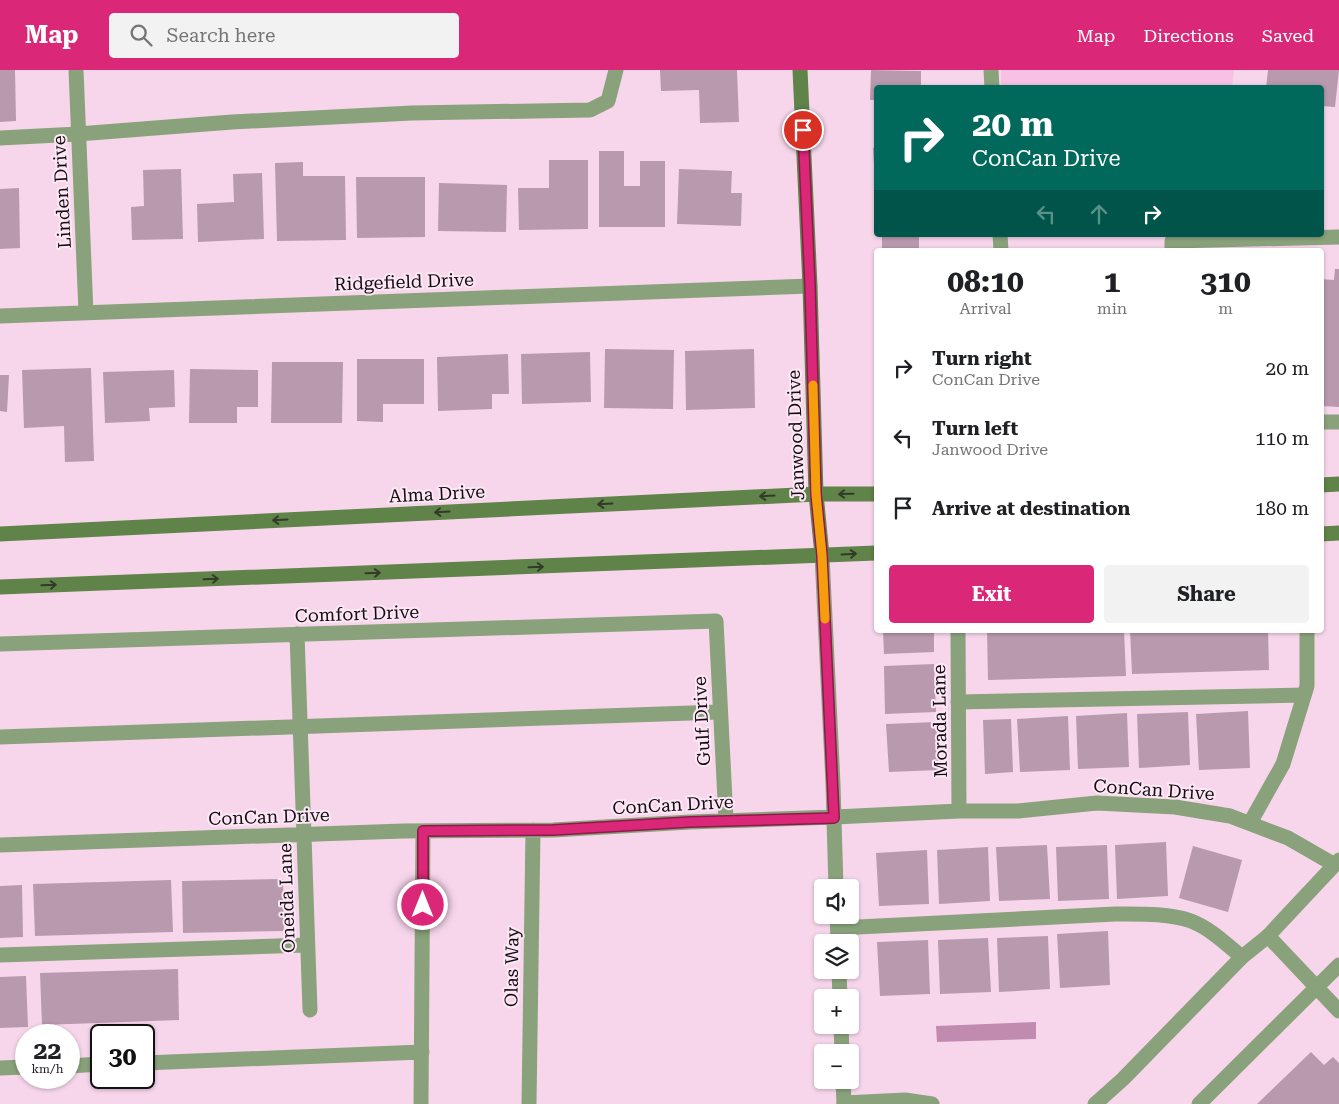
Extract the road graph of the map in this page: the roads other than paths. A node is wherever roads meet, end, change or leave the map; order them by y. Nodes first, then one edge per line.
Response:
1 (76, 70) edge
2 (616, 70) edge
3 (800, 70) edge
4 (991, 70) edge
5 (992, 85) edge
6 (78, 134) junction
7 (0, 138) edge
8 (1339, 237) edge
9 (1172, 248) edge
10 (810, 286) junction
11 (86, 313) junction
12 (0, 316) edge
13 (1324, 422) edge
14 (1339, 422) edge
15 (1339, 484) edge
16 (1324, 485) edge
17 (816, 494) junction
18 (874, 494) edge
19 (1339, 533) edge
20 (0, 534) edge
21 (1324, 534) edge
22 (874, 553) edge
23 (822, 555) junction
24 (0, 587) edge
25 (716, 620) joint
26 (958, 633) edge
27 (1307, 633) edge
28 (297, 634) junction
29 (0, 644) edge
30 (1304, 695) junction
31 (958, 702) junction
32 (720, 712) junction
33 (300, 726) junction
34 (0, 737) edge
35 (959, 811) junction
36 (834, 818) junction
37 (726, 820) junction
38 (1250, 823) junction
39 (533, 830) junction
40 (423, 831) junction
41 (304, 835) junction
42 (0, 845) edge
43 (1337, 862) edge
44 (836, 879) edge
45 (838, 928) edge
46 (1268, 936) junction
47 (307, 945) junction
48 (0, 955) edge
49 (1242, 957) junction
50 (1339, 965) edge
51 (1317, 988) junction
52 (310, 1010) dead end
53 (1339, 1010) edge
54 (422, 1052) junction
55 (155, 1063) edge
56 (15, 1067) edge
57 (0, 1068) edge
58 (843, 1089) edge
59 (421, 1104) edge
60 (529, 1104) edge
61 (844, 1104) edge
62 (932, 1104) edge
63 (1095, 1104) edge
64 (1199, 1104) edge

1 - 6 street, Linden Drive
2 - 6 street
3 - 10 main road, Janwood Drive
4 - 5 street
6 - 7 street
6 - 11 street, Linden Drive
8 - 9 street
10 - 11 street, Ridgefield Drive
10 - 17 main road, Janwood Drive
11 - 12 street, Ridgefield Drive
13 - 14 street
15 - 16 main road
18 -> 17 main road, Alma Drive
17 -> 20 main road, Alma Drive
17 - 23 main road, Janwood Drive
19 - 21 main road
23 -> 22 main road
24 -> 23 main road
23 - 36 street, Janwood Drive
25 - 28 street, Comfort Drive
25 - 32 street, Gulf Drive
26 - 31 street, Morada Lane
27 - 30 street
28 - 29 street, Comfort Drive
28 - 33 street, Oneida Lane
30 - 31 street
30 - 38 street
31 - 35 street, Morada Lane
32 - 33 street
32 - 37 street, Gulf Drive
33 - 34 street
33 - 41 street, Oneida Lane
35 - 36 street, ConCan Drive
35 - 38 street, ConCan Drive
36 - 37 street, ConCan Drive
36 - 44 street, Janwood Drive
37 - 39 street, ConCan Drive
38 - 43 street, ConCan Drive
39 - 40 street, ConCan Drive
39 - 60 street, Olas Way
40 - 41 street, ConCan Drive
40 - 54 street
41 - 42 street, ConCan Drive
41 - 47 street, Oneida Lane
43 - 46 street
45 - 49 street
46 - 49 street
46 - 51 street
47 - 48 street
47 - 52 street, Oneida Lane
49 - 63 street
50 - 51 street
51 - 53 street
51 - 64 street
54 - 55 street
54 - 59 street
56 - 57 street
58 - 61 street
61 - 62 street

